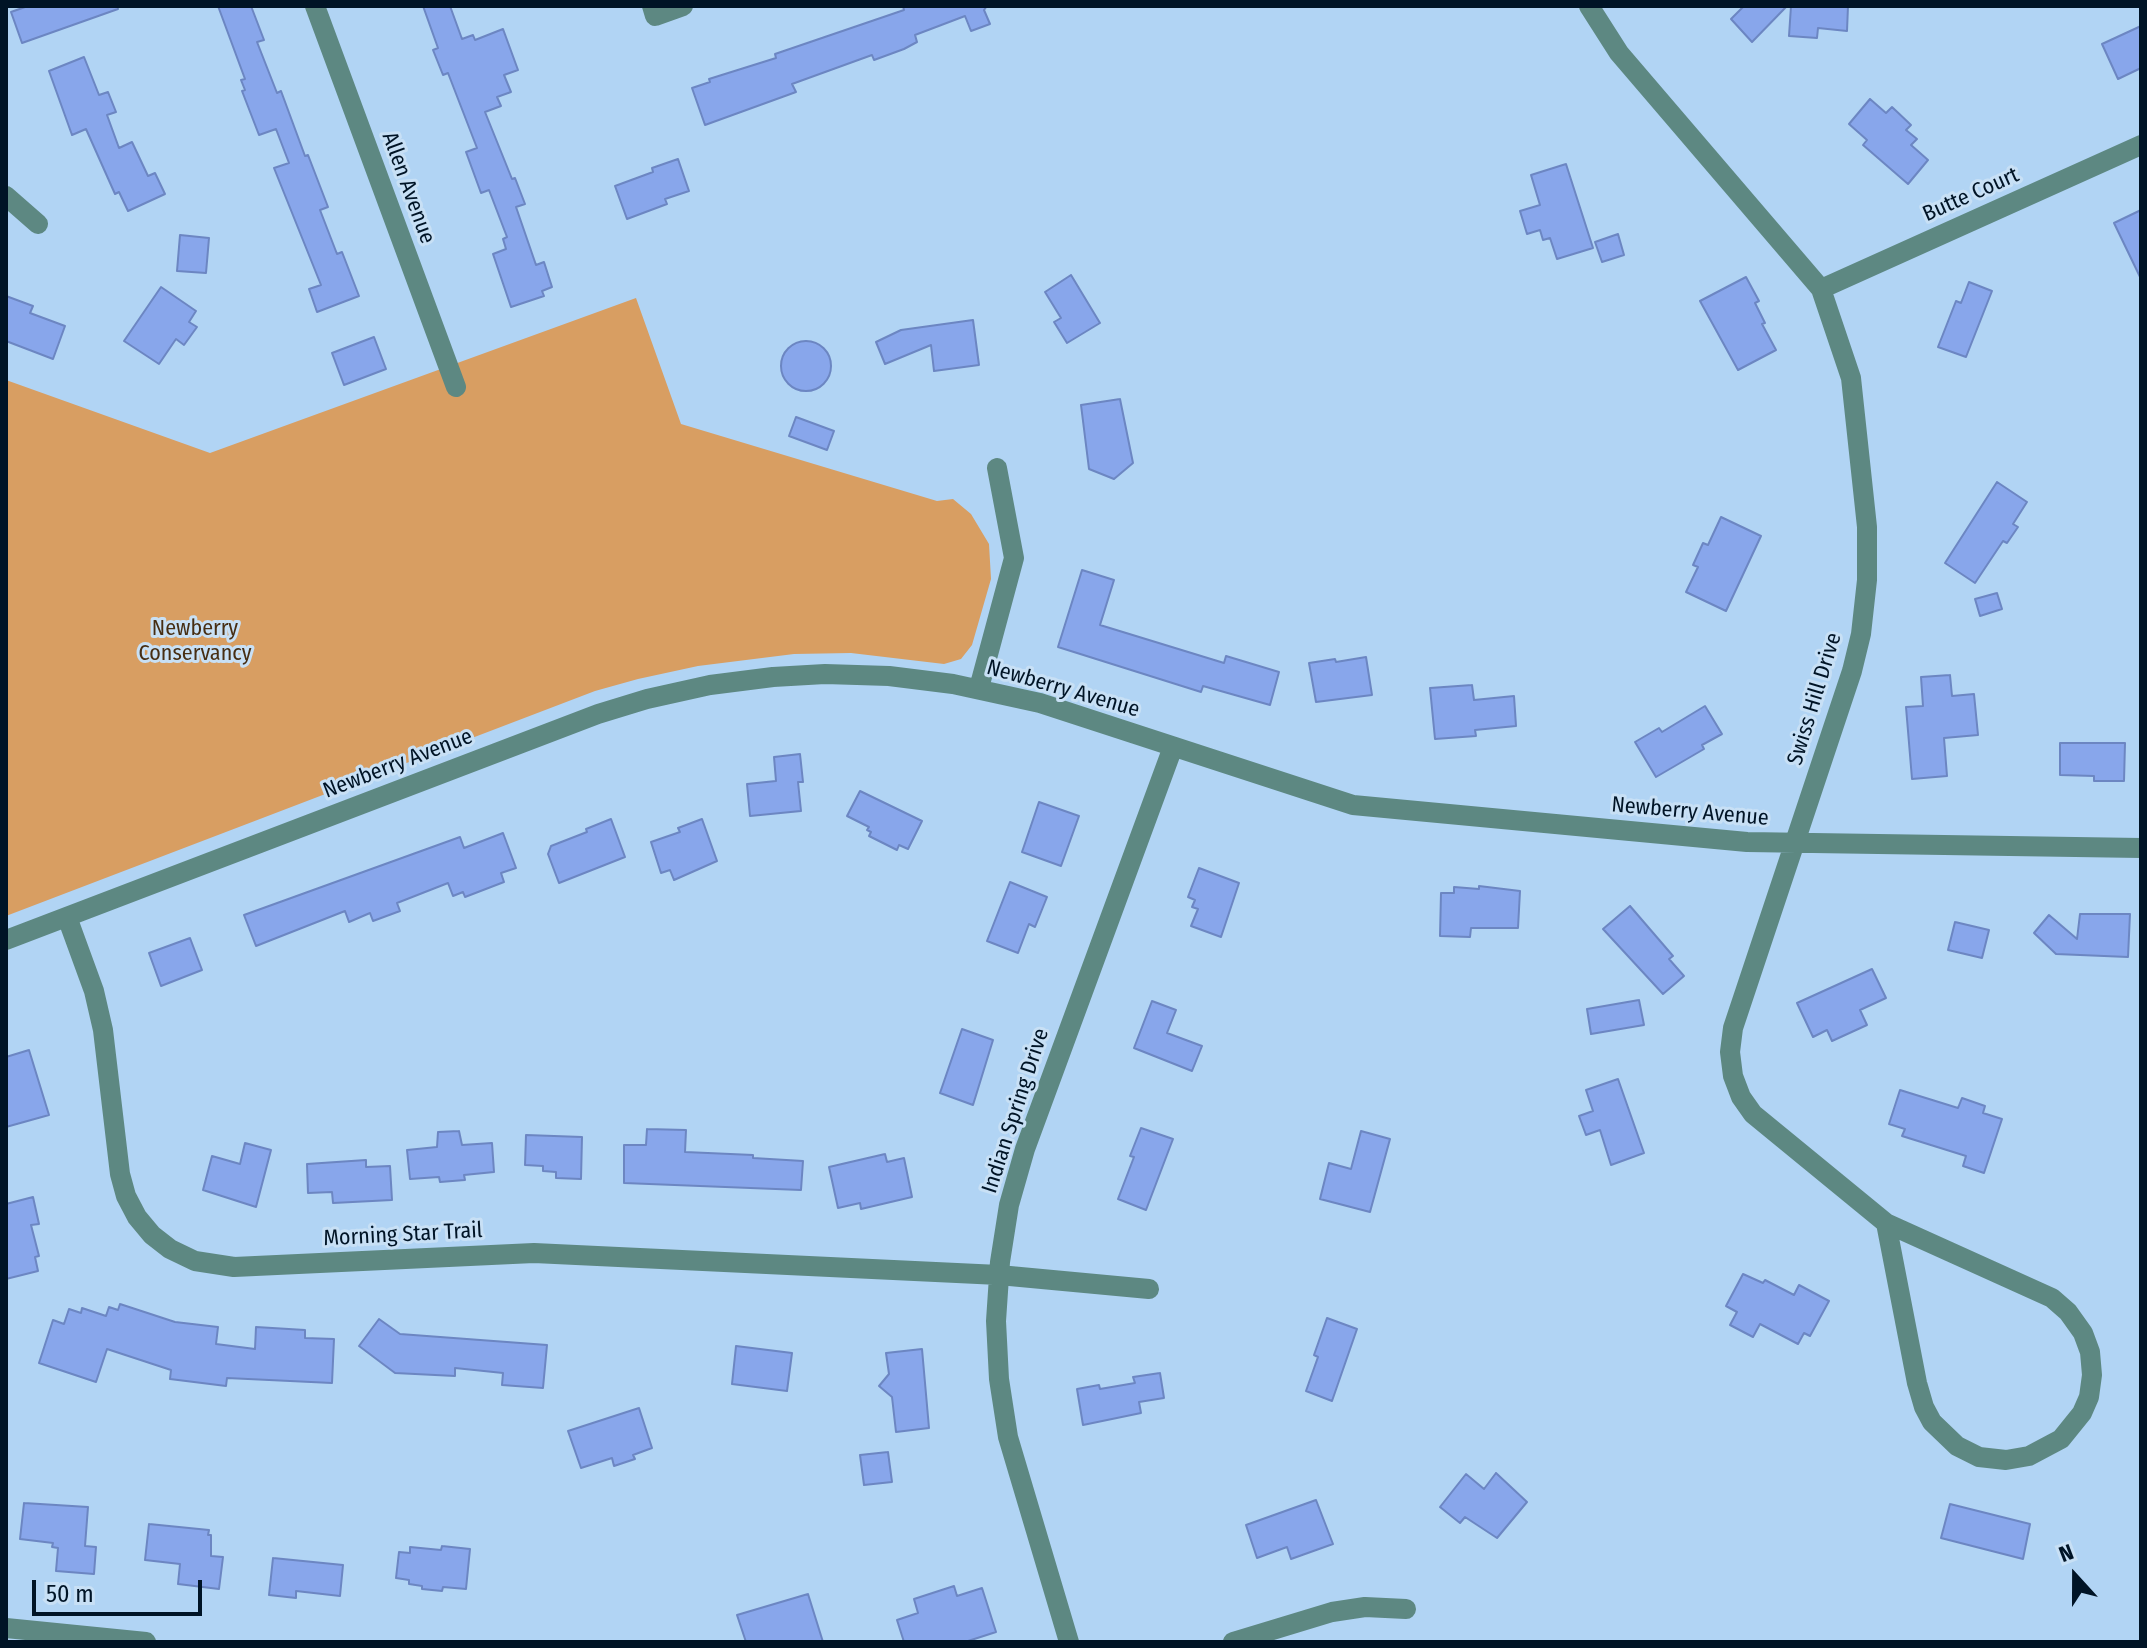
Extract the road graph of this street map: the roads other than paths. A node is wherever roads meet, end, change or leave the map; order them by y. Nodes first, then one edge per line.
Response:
1 (315, 6) edge
2 (652, 6) edge
3 (683, 6) edge
4 (1589, 6) edge
5 (2141, 145) edge
6 (6, 196) edge
7 (38, 224) dead end
8 (1821, 289) junction
9 (456, 387) dead end
10 (997, 468) dead end
11 (979, 688) junction
12 (1173, 747) junction
13 (1794, 843) junction
14 (2141, 848) edge
15 (67, 917) junction
16 (6, 940) edge
17 (1886, 1223) junction
18 (999, 1275) junction
19 (1149, 1289) dead end
20 (1406, 1609) dead end
21 (6, 1628) edge
22 (146, 1642) edge
23 (1069, 1642) edge
24 (1233, 1642) edge

1 - 9 street, Allen Avenue
2 - 3 street
4 - 8 street, Swiss Hill Drive
5 - 8 street, Butte Court
6 - 7 street
8 - 13 street, Swiss Hill Drive
10 - 11 street
11 - 12 street, Newberry Avenue
11 - 15 street, Newberry Avenue
12 - 13 street, Newberry Avenue
12 - 18 street, Indian Spring Drive
13 - 14 street, Newberry Avenue
13 - 17 street, Swiss Hill Drive
15 - 16 street, Newberry Avenue
15 - 18 street, Morning Star Trail
17 - 17 street, Swiss Hill Drive
18 - 19 street, Morning Star Trail
18 - 23 street, Indian Spring Drive
20 - 24 street
21 - 22 street

